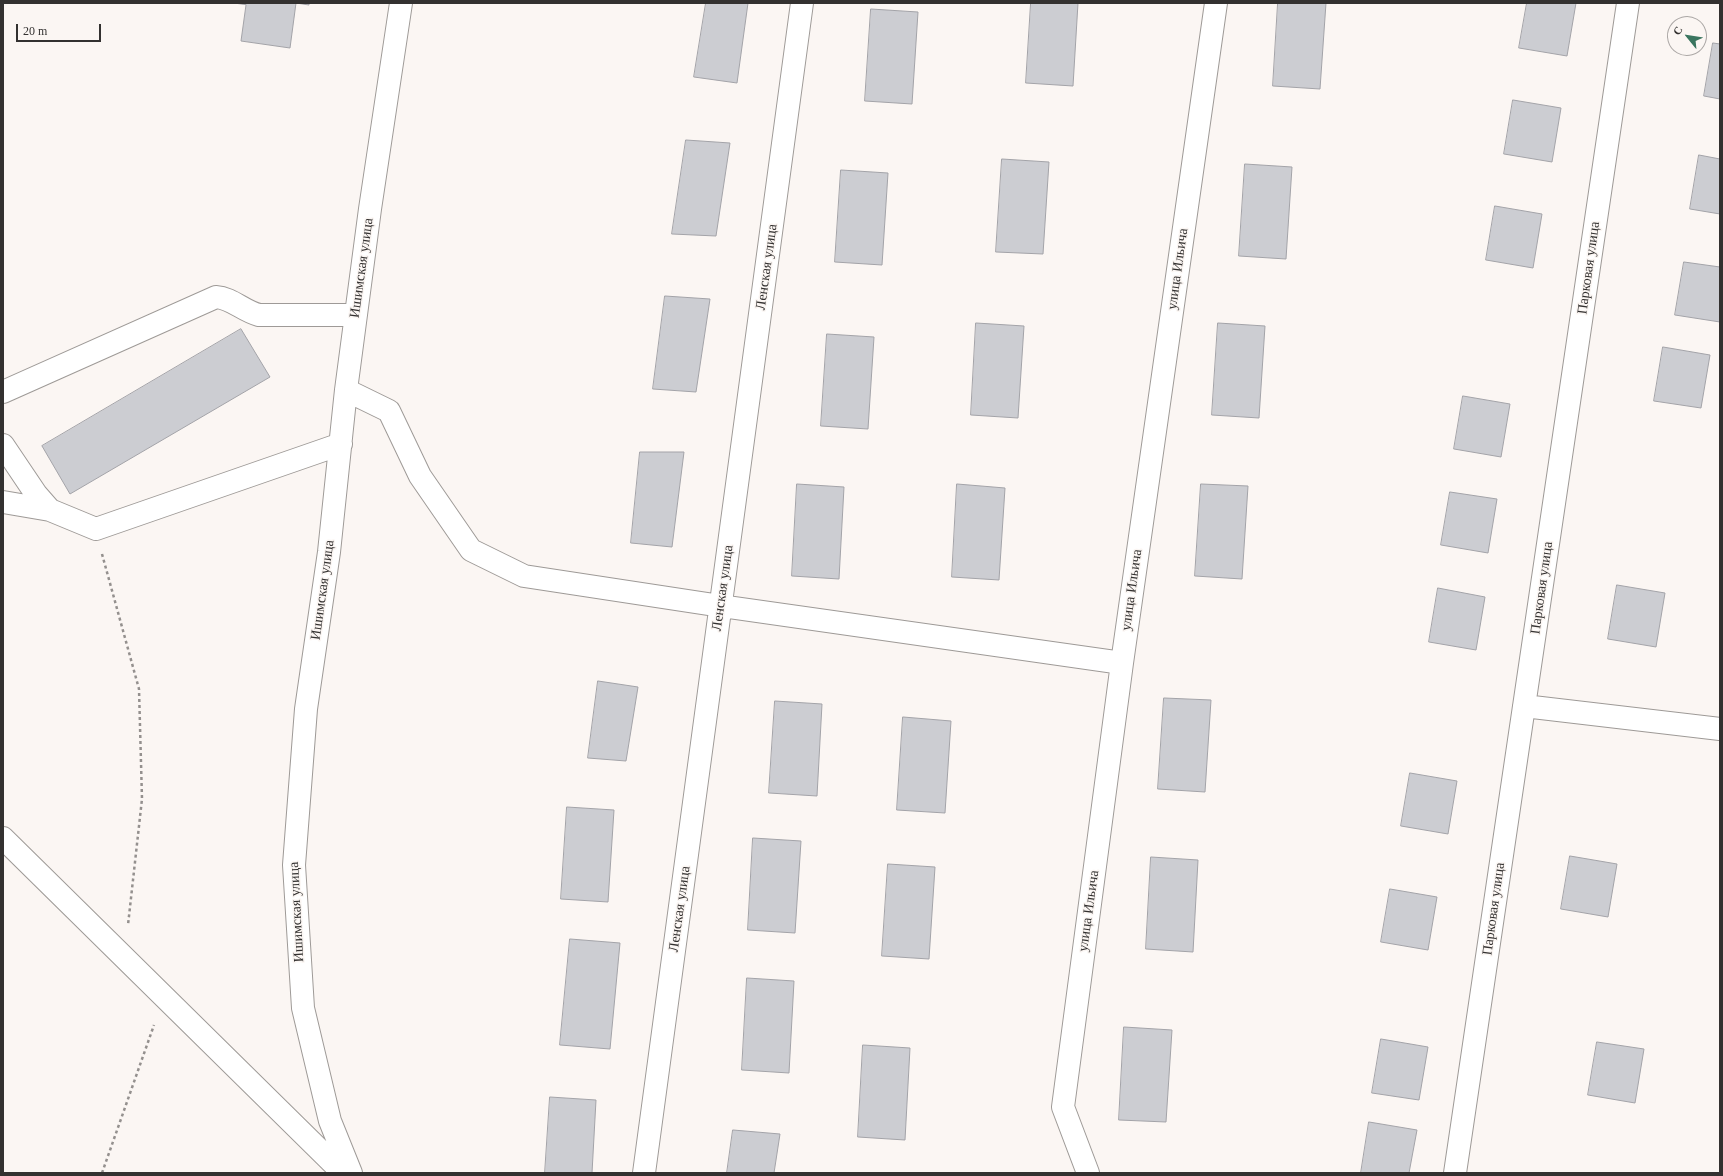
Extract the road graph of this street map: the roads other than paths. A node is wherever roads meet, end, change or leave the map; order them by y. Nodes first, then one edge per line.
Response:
1 (400, 3) edge
2 (802, 3) edge
3 (1216, 3) edge
4 (1628, 3) edge
5 (356, 315) junction
6 (346, 390) junction
7 (3, 392) edge
8 (341, 444) junction
9 (3, 445) edge
10 (3, 502) edge
11 (50, 510) junction
12 (721, 606) junction
13 (1122, 663) junction
14 (1524, 706) junction
15 (1720, 729) edge
16 (3, 838) edge
17 (343, 1173) edge
18 (351, 1173) edge
19 (644, 1173) edge
20 (1088, 1173) edge
21 (1455, 1173) edge

1 - 5 street, Ишимская улица
2 - 12 street, Ленская улица
3 - 13 street, улица Ильича
4 - 14 street, Парковая улица
5 - 6 street, Ишимская улица
5 - 7 street
6 - 8 street, Ишимская улица
6 - 12 street
8 - 11 street
8 - 18 street, Ишимская улица
9 - 11 street
10 - 11 street
12 - 13 street
12 - 19 street, Ленская улица
13 - 20 street, улица Ильича
14 - 15 street
14 - 21 street, Парковая улица
16 - 17 street

